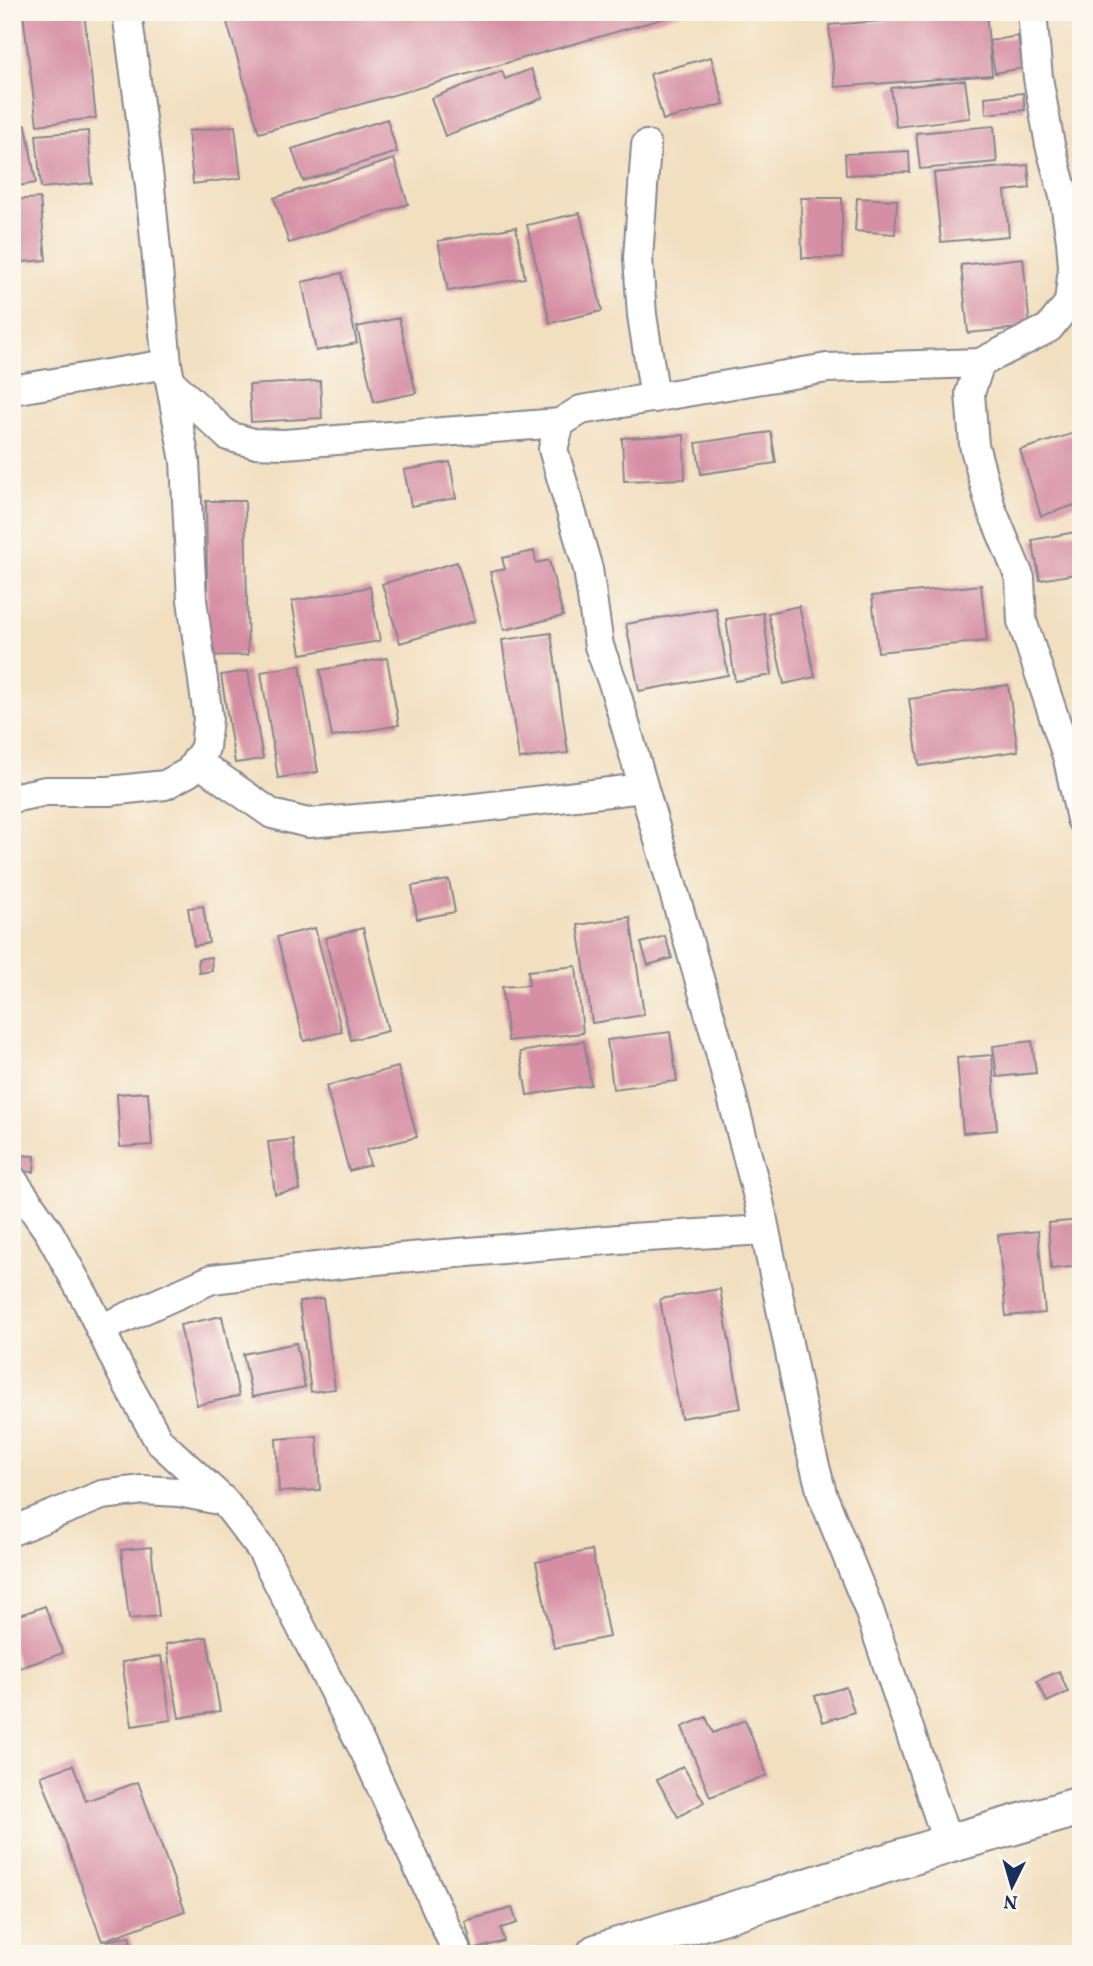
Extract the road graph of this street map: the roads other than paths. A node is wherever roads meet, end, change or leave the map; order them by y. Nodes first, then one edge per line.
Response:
1 (127, 12) edge
2 (1032, 12) edge
3 (646, 145) dead end
4 (1081, 327) edge
5 (1049, 328) junction
6 (980, 363) junction
7 (170, 373) junction
8 (12, 390) edge
9 (655, 398) junction
10 (561, 423) junction
11 (215, 424) junction
12 (185, 461) junction
13 (1074, 758) edge
14 (196, 761) junction
15 (643, 788) junction
16 (12, 797) edge
17 (1081, 819) edge
18 (12, 1179) edge
19 (765, 1230) junction
20 (100, 1329) junction
21 (224, 1501) junction
22 (12, 1531) edge
23 (1081, 1806) edge
24 (948, 1844) junction
25 (458, 1954) edge
26 (596, 1954) edge

1 - 7 street
2 - 5 street
3 - 9 street
4 - 5 street
5 - 6 street
6 - 9 street
6 - 13 street
7 - 8 street
7 - 11 street
7 - 12 street
9 - 10 street
10 - 11 street
10 - 15 street
11 - 12 street
12 - 14 street
13 - 17 street
14 - 15 street
14 - 16 street
15 - 19 street
18 - 20 street
19 - 20 street
19 - 24 street
20 - 21 street
21 - 22 street
21 - 25 street
23 - 24 main road
24 - 26 main road

